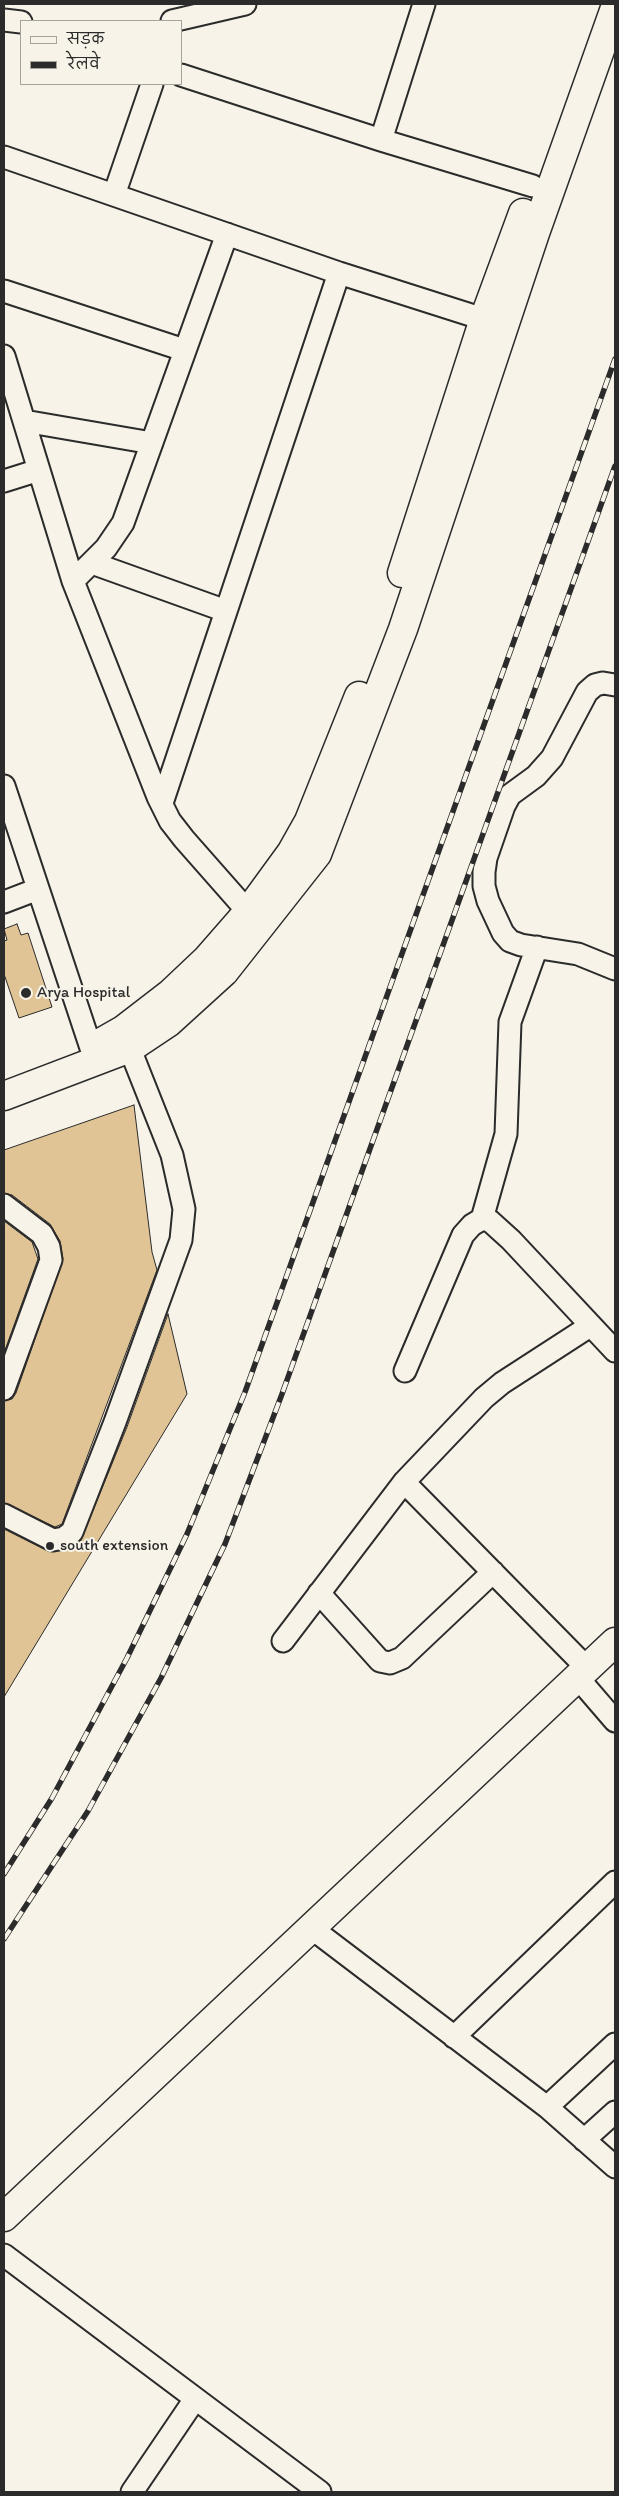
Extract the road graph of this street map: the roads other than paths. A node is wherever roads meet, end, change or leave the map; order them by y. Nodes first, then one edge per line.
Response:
1 (245, 4) edge
2 (424, 4) edge
3 (596, 4) edge
4 (615, 8) edge
5 (4, 20) edge
6 (176, 20) edge
7 (20, 22) edge
8 (182, 75) edge
9 (152, 85) edge
10 (382, 140) junction
11 (4, 157) edge
12 (533, 186) junction
13 (114, 195) junction
14 (227, 234) junction
15 (339, 272) junction
16 (4, 291) edge
17 (494, 323) junction
18 (184, 350) junction
19 (4, 356) edge
20 (24, 421) junction
21 (152, 443) junction
22 (39, 470) junction
23 (4, 481) edge
24 (92, 562) junction
25 (73, 581) junction
26 (226, 611) junction
27 (615, 685) edge
28 (4, 790) edge
29 (162, 803) junction
30 (38, 889) junction
31 (4, 902) edge
32 (254, 919) junction
33 (537, 947) junction
34 (615, 969) edge
35 (126, 1039) junction
36 (92, 1048) junction
37 (4, 1078) edge
38 (4, 1096) edge
39 (4, 1205) edge
40 (482, 1219) junction
41 (590, 1326) junction
42 (615, 1351) edge
43 (8, 1365) edge
44 (405, 1371) dead end
45 (4, 1389) edge
46 (404, 1482) junction
47 (4, 1516) edge
48 (493, 1572) junction
49 (319, 1593) junction
50 (283, 1641) dead end
51 (615, 1642) edge
52 (583, 1673) junction
53 (615, 1721) edge
54 (615, 1882) edge
55 (310, 1927) junction
56 (454, 2037) junction
57 (615, 2044) edge
58 (547, 2108) junction
59 (615, 2112) edge
60 (584, 2140) junction
61 (615, 2167) edge
62 (4, 2217) edge
63 (4, 2255) edge
64 (195, 2399) junction
65 (132, 2492) edge
66 (320, 2492) edge

1 - 6 street
2 - 10 street
3 - 12 street
4 - 17 street
5 - 7 street
8 - 10 street
9 - 13 street
10 - 12 street
11 - 13 street
12 - 17 street
13 - 14 street
14 - 15 street
14 - 18 street
15 - 17 street
15 - 26 street
16 - 18 street
17 - 32 street
18 - 21 street
19 - 20 street
20 - 21 street
20 - 22 street
21 - 24 street
22 - 23 street
22 - 25 street
24 - 25 street
24 - 26 street
25 - 29 street
26 - 29 street
27 - 33 street
28 - 30 street
29 - 32 street
30 - 31 street
30 - 36 street
32 - 35 street
33 - 34 street
33 - 40 street
35 - 36 street
35 - 38 street
35 - 47 street
36 - 37 street
39 - 43 street
40 - 41 street
40 - 44 street
41 - 42 street
41 - 46 street
43 - 45 street
46 - 48 street
46 - 49 street
48 - 49 street
48 - 52 street
49 - 50 street
51 - 52 street
52 - 53 street
52 - 55 street
54 - 56 street
55 - 56 street
55 - 62 street
56 - 58 street
57 - 58 street
58 - 60 street
59 - 60 street
60 - 61 street
63 - 64 street
64 - 65 street
64 - 66 street

